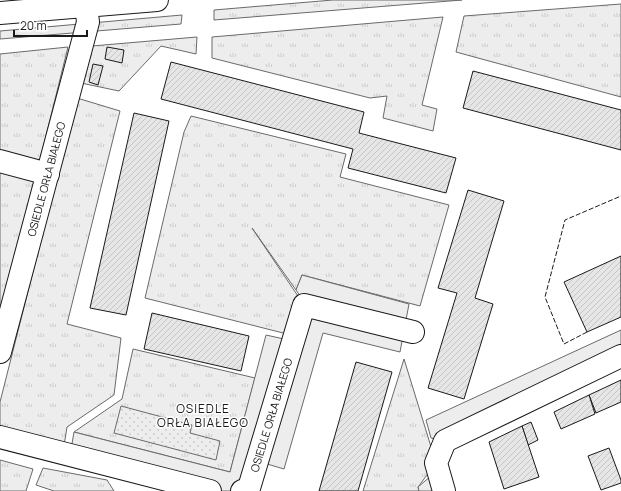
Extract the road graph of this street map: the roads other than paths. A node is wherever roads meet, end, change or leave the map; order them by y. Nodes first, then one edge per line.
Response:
1 (157, 0) edge
2 (86, 6) junction
3 (0, 13) edge
4 (0, 161) edge
5 (48, 174) junction
6 (413, 332) dead end
7 (0, 352) edge
8 (621, 356) edge
9 (0, 437) edge
10 (210, 491) edge
11 (242, 491) edge
12 (444, 491) edge

1 - 2 street
2 - 3 street
2 - 5 street, OSIEDLE ORŁA BIAŁEGO
4 - 5 street
5 - 7 street, OSIEDLE ORŁA BIAŁEGO
6 - 11 street, OSIEDLE ORŁA BIAŁEGO
8 - 12 street
9 - 10 street

